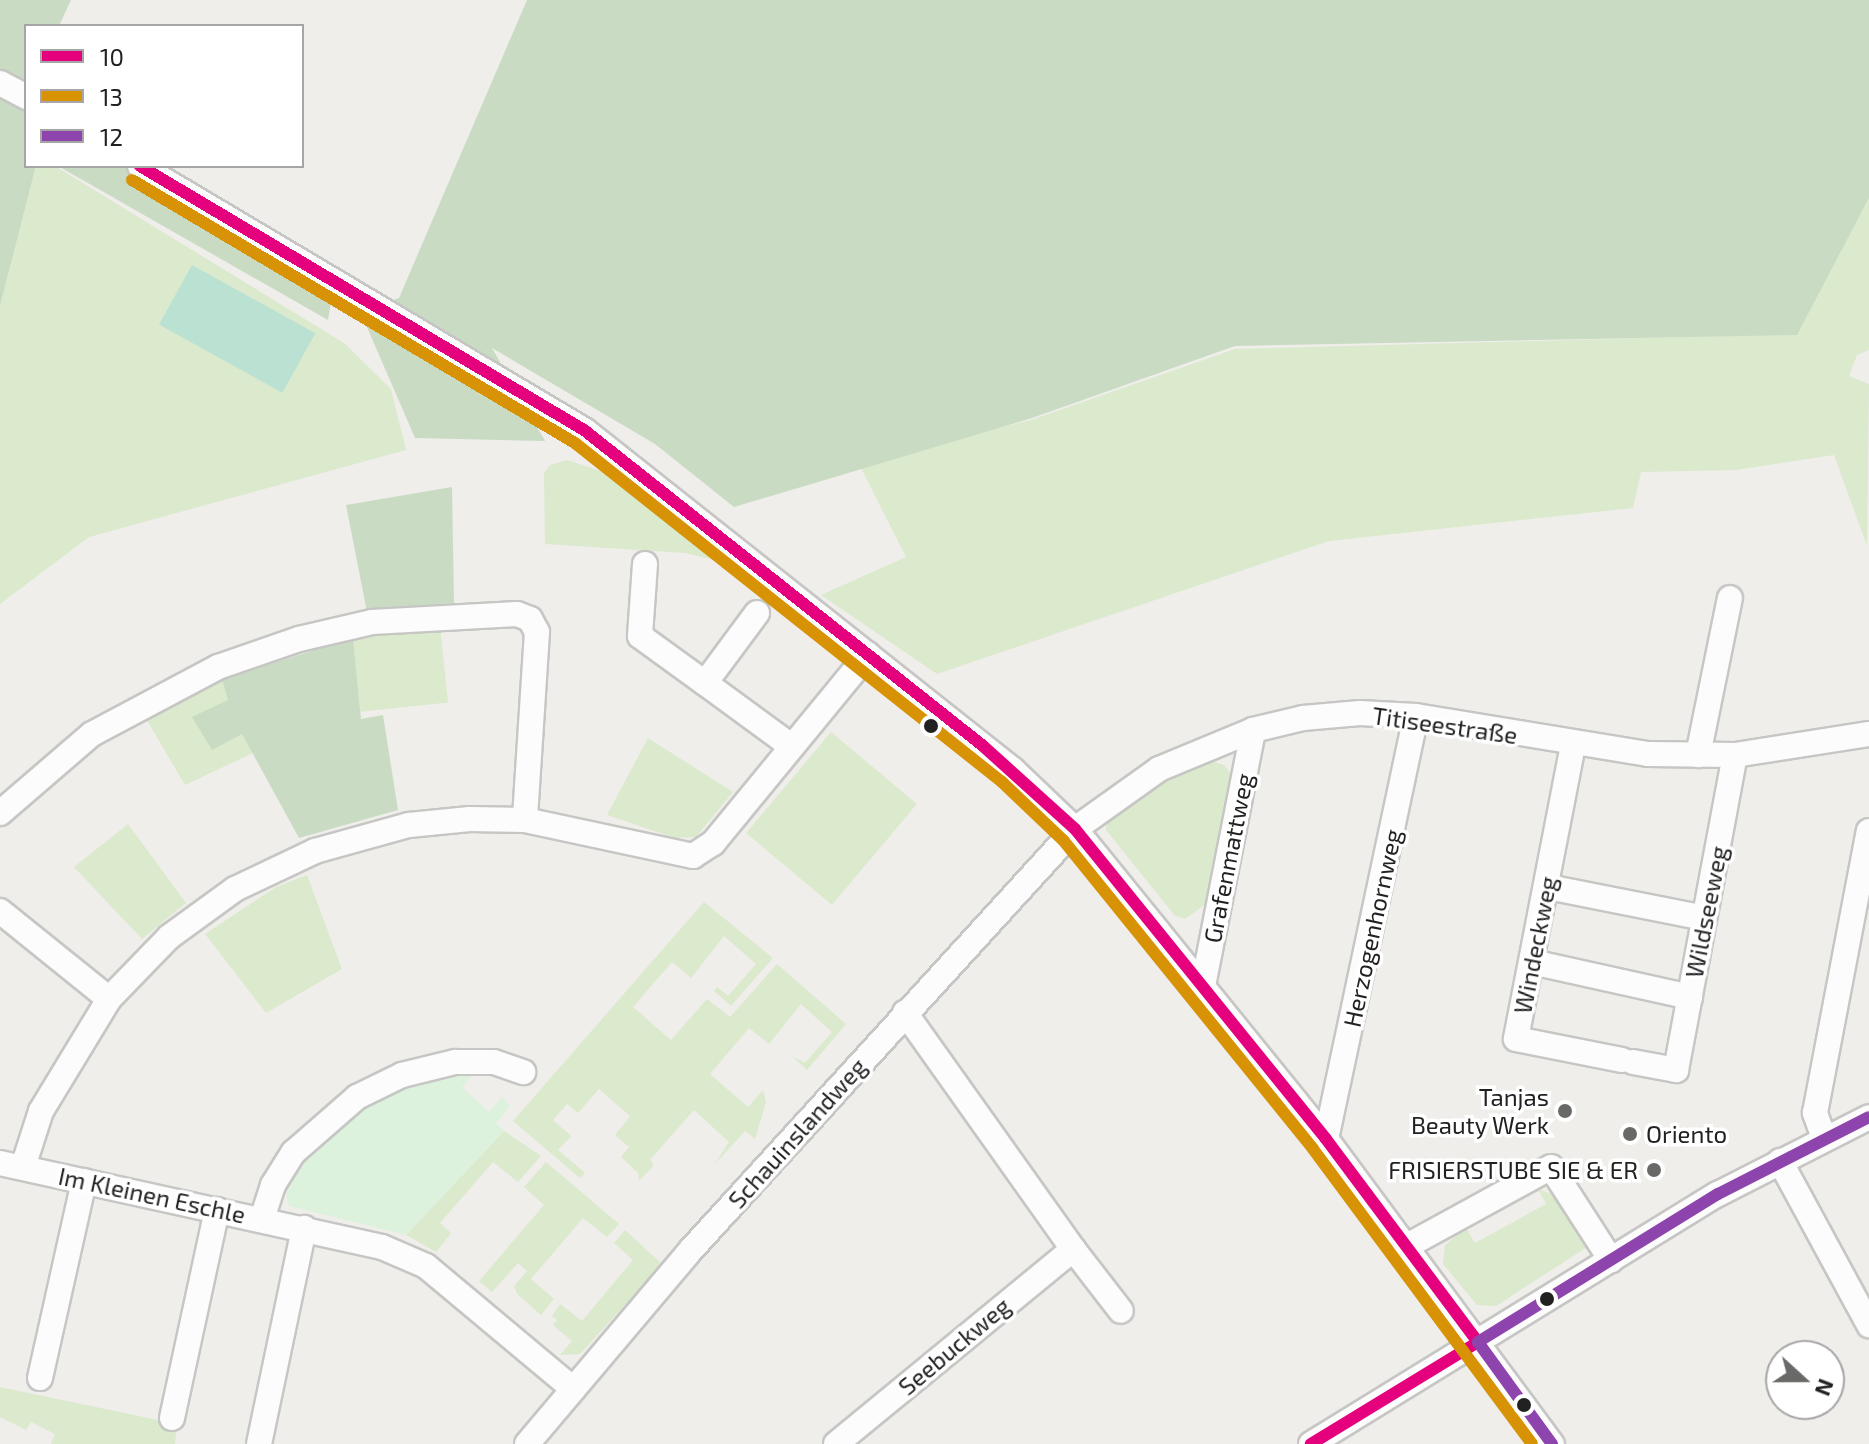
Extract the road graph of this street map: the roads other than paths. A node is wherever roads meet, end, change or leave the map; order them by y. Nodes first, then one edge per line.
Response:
1 (0, 83) edge
2 (24, 96) edge
3 (143, 168) edge
4 (645, 564) dead end
5 (1730, 598) dead end
6 (757, 613) dead end
7 (868, 654) junction
8 (705, 683) junction
9 (1416, 716) junction
10 (1253, 730) junction
11 (1869, 734) edge
12 (1573, 745) junction
13 (791, 746) junction
14 (1698, 755) junction
15 (1735, 755) junction
16 (0, 813) edge
17 (525, 820) junction
18 (1075, 829) junction
19 (1869, 831) edge
20 (1548, 887) junction
21 (0, 911) edge
22 (1704, 918) junction
23 (1532, 962) junction
24 (1203, 986) junction
25 (1690, 997) junction
26 (109, 999) junction
27 (905, 1013) junction
28 (1676, 1070) joint
29 (523, 1072) dead end
30 (1869, 1117) edge
31 (1824, 1138) junction
32 (1326, 1139) junction
33 (1780, 1161) junction
34 (12, 1165) edge
35 (84, 1181) junction
36 (217, 1210) junction
37 (262, 1219) junction
38 (304, 1228) junction
39 (1407, 1246) junction
40 (1073, 1249) junction
41 (1611, 1260) junction
42 (1121, 1311) dead end
43 (1869, 1325) edge
44 (1478, 1342) junction
45 (40, 1378) dead end
46 (573, 1389) junction
47 (172, 1418) dead end
48 (259, 1444) edge
49 (527, 1444) edge
50 (836, 1444) edge
51 (1311, 1444) edge
52 (1552, 1444) edge

1 - 2 street
3 - 7 street
4 - 8 street
5 - 14 street
6 - 8 street
7 - 13 street
7 - 18 street
8 - 13 street
9 - 10 street, Titiseestraße
9 - 12 street, Titiseestraße
9 - 32 street, Herzogenhornweg
10 - 18 street, Titiseestraße
10 - 24 street, Grafenmattweg
11 - 15 street, Titiseestraße
12 - 14 street, Titiseestraße
12 - 20 street, Windeckweg
13 - 17 street
14 - 15 street, Titiseestraße
15 - 22 street, Wildseeweg
16 - 17 street
17 - 26 street
18 - 24 street
18 - 27 street, Schauinslandweg
19 - 31 street
20 - 22 street
20 - 23 street, Windeckweg
21 - 26 street
22 - 25 street, Wildseeweg
23 - 25 street
23 - 28 street, Windeckweg
24 - 32 street
25 - 28 street, Wildseeweg
26 - 34 street
27 - 40 street
27 - 46 street, Schauinslandweg
29 - 37 street
30 - 31 street
31 - 33 street
32 - 39 street
33 - 41 street
33 - 43 street
34 - 35 street, Im Kleinen Eschle
35 - 36 street, Im Kleinen Eschle
35 - 45 street
36 - 37 street, Im Kleinen Eschle
36 - 47 street
37 - 38 street, Im Kleinen Eschle
38 - 46 street, Im Kleinen Eschle
38 - 48 street
39 - 41 street
39 - 44 street
40 - 42 street
40 - 50 street, Seebuckweg
41 - 44 street
44 - 51 street
44 - 52 street
46 - 49 street, Schauinslandweg

